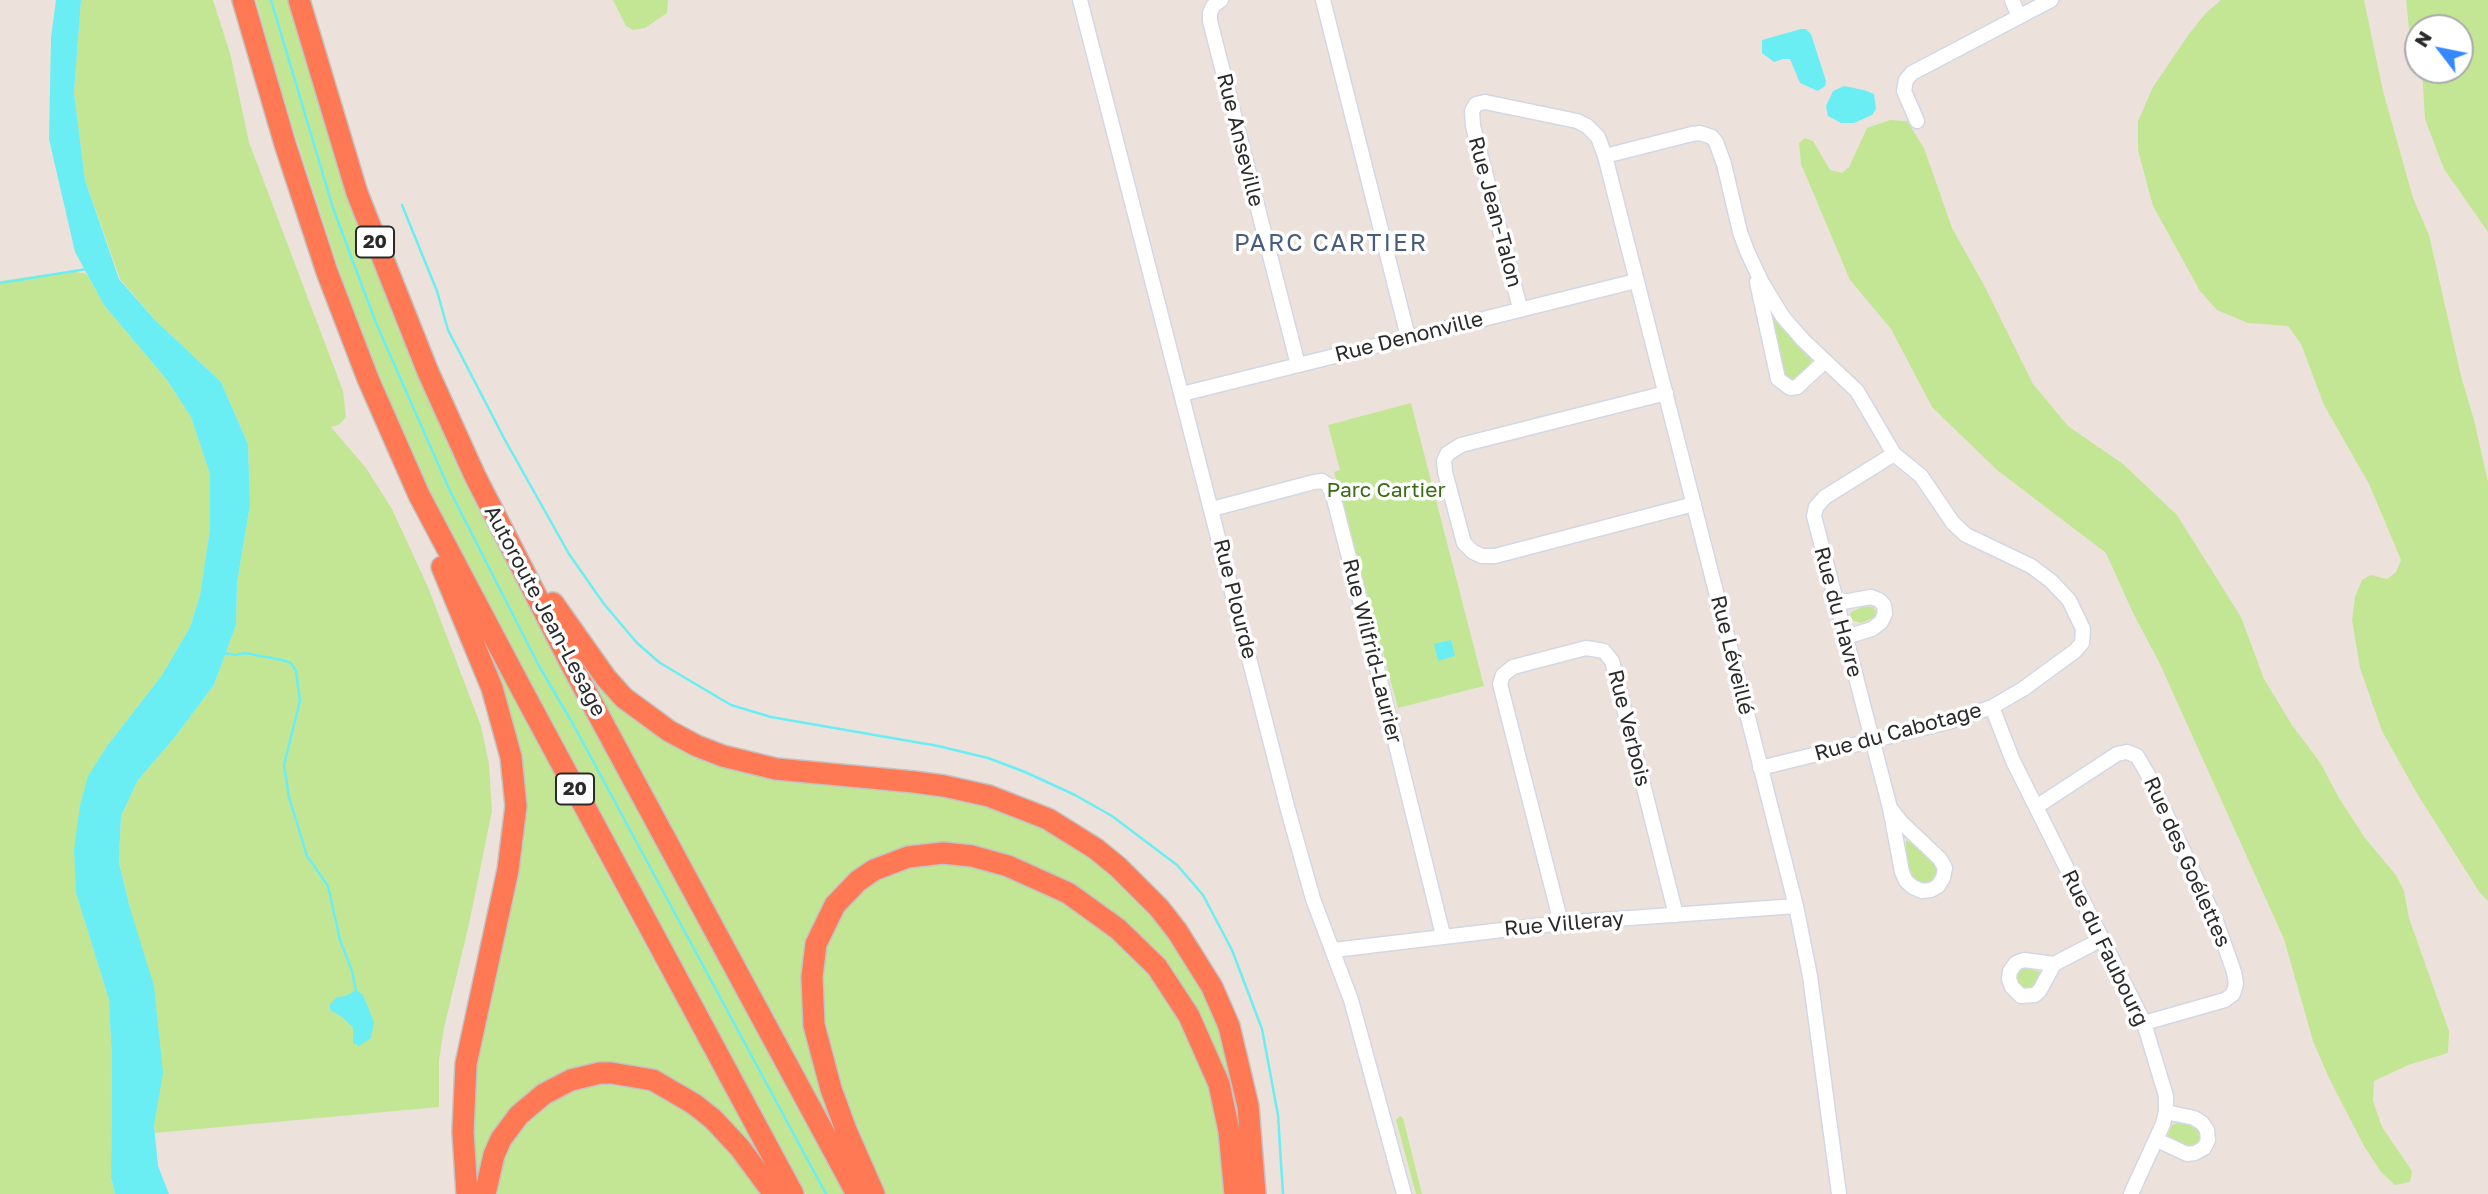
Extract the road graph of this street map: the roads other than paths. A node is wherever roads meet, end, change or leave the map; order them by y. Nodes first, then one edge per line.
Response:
1 (243, 0) edge
2 (299, 0) edge
3 (1080, 0) edge
4 (1221, 0) edge
5 (1323, 0) edge
6 (2012, 0) edge
7 (2051, 0) edge
8 (2019, 16) junction
9 (1917, 121) dead end
10 (1587, 125) joint
11 (1605, 156) junction
12 (1754, 267) junction
13 (1636, 281) junction
14 (1520, 308) junction
15 (1408, 337) junction
16 (1825, 361) junction
17 (1298, 365) junction
18 (368, 379) junction
19 (1666, 393) junction
20 (1182, 394) junction
21 (1894, 454) junction
22 (475, 476) junction
23 (1694, 504) junction
24 (1212, 509) junction
25 (1836, 603) junction
26 (1846, 637) junction
27 (1992, 708) junction
28 (1872, 740) junction
29 (1760, 768) junction
30 (2036, 807) junction
31 (1890, 808) junction
32 (1796, 906) junction
33 (1676, 915) junction
34 (1561, 923) junction
35 (1443, 935) junction
36 (2102, 939) junction
37 (1334, 950) junction
38 (2054, 964) dead end
39 (2144, 1023) junction
40 (2166, 1112) junction
41 (2157, 1140) junction
42 (467, 1194) edge
43 (485, 1194) edge
44 (774, 1194) edge
45 (793, 1194) edge
46 (857, 1194) edge
47 (874, 1194) edge
48 (1235, 1194) edge
49 (1255, 1194) edge
50 (1404, 1194) edge
51 (1839, 1194) edge
52 (2131, 1194) edge

1 - 18 highway, 20
2 - 22 highway, Autoroute Jean-Lesage / 20
3 - 20 street, Rue Plourde
4 - 17 street, Rue Anseville
5 - 15 street
6 - 8 street
7 - 8 street
8 - 9 street
10 - 11 street, Rue Léveillé
10 - 14 street, Rue Jean-Talon
11 - 12 street, Rue du Cabotage
11 - 13 street, Rue Léveillé
12 - 16 street, Rue du Cabotage
12 - 16 street, Rue du Cabotage
13 - 14 street, Rue Denonville
13 - 19 street, Rue Léveillé
14 - 15 street, Rue Denonville
15 - 17 street, Rue Denonville
16 - 21 street, Rue du Cabotage
17 - 20 street, Rue Denonville
18 - 42 highway
18 - 45 highway, 20
19 - 23 street, Rue Léveillé
19 - 23 street
20 - 24 street, Rue Plourde
21 - 25 street, Rue du Havre
21 - 27 street, Rue du Cabotage
22 - 46 highway, Autoroute Jean-Lesage / 20
22 - 49 highway
23 - 29 street, Rue Léveillé
24 - 35 street, Rue Wilfrid-Laurier
24 - 37 street, Rue Plourde
25 - 26 street, Rue du Havre
25 - 26 street
26 - 28 street, Rue du Havre
27 - 28 street, Rue du Cabotage
27 - 30 street, Rue du Faubourg
28 - 29 street, Rue du Cabotage
28 - 31 street, Rue du Havre
29 - 32 street, Rue Léveillé
30 - 36 street, Rue du Faubourg
30 - 39 street, Rue des Goélettes
31 - 31 street, Rue du Havre
32 - 33 street, Rue Villeray
32 - 51 street, Rue Léveillé
33 - 34 street, Rue Villeray
33 - 34 street, Rue Verbois
34 - 35 street, Rue Villeray
35 - 37 street, Rue Villeray
36 - 38 street
36 - 39 street, Rue du Faubourg
37 - 50 street, Rue Plourde
39 - 40 street, Rue du Faubourg
40 - 41 street, Rue du Faubourg
40 - 41 street
41 - 52 street, Rue du Faubourg
43 - 44 highway
47 - 48 highway

